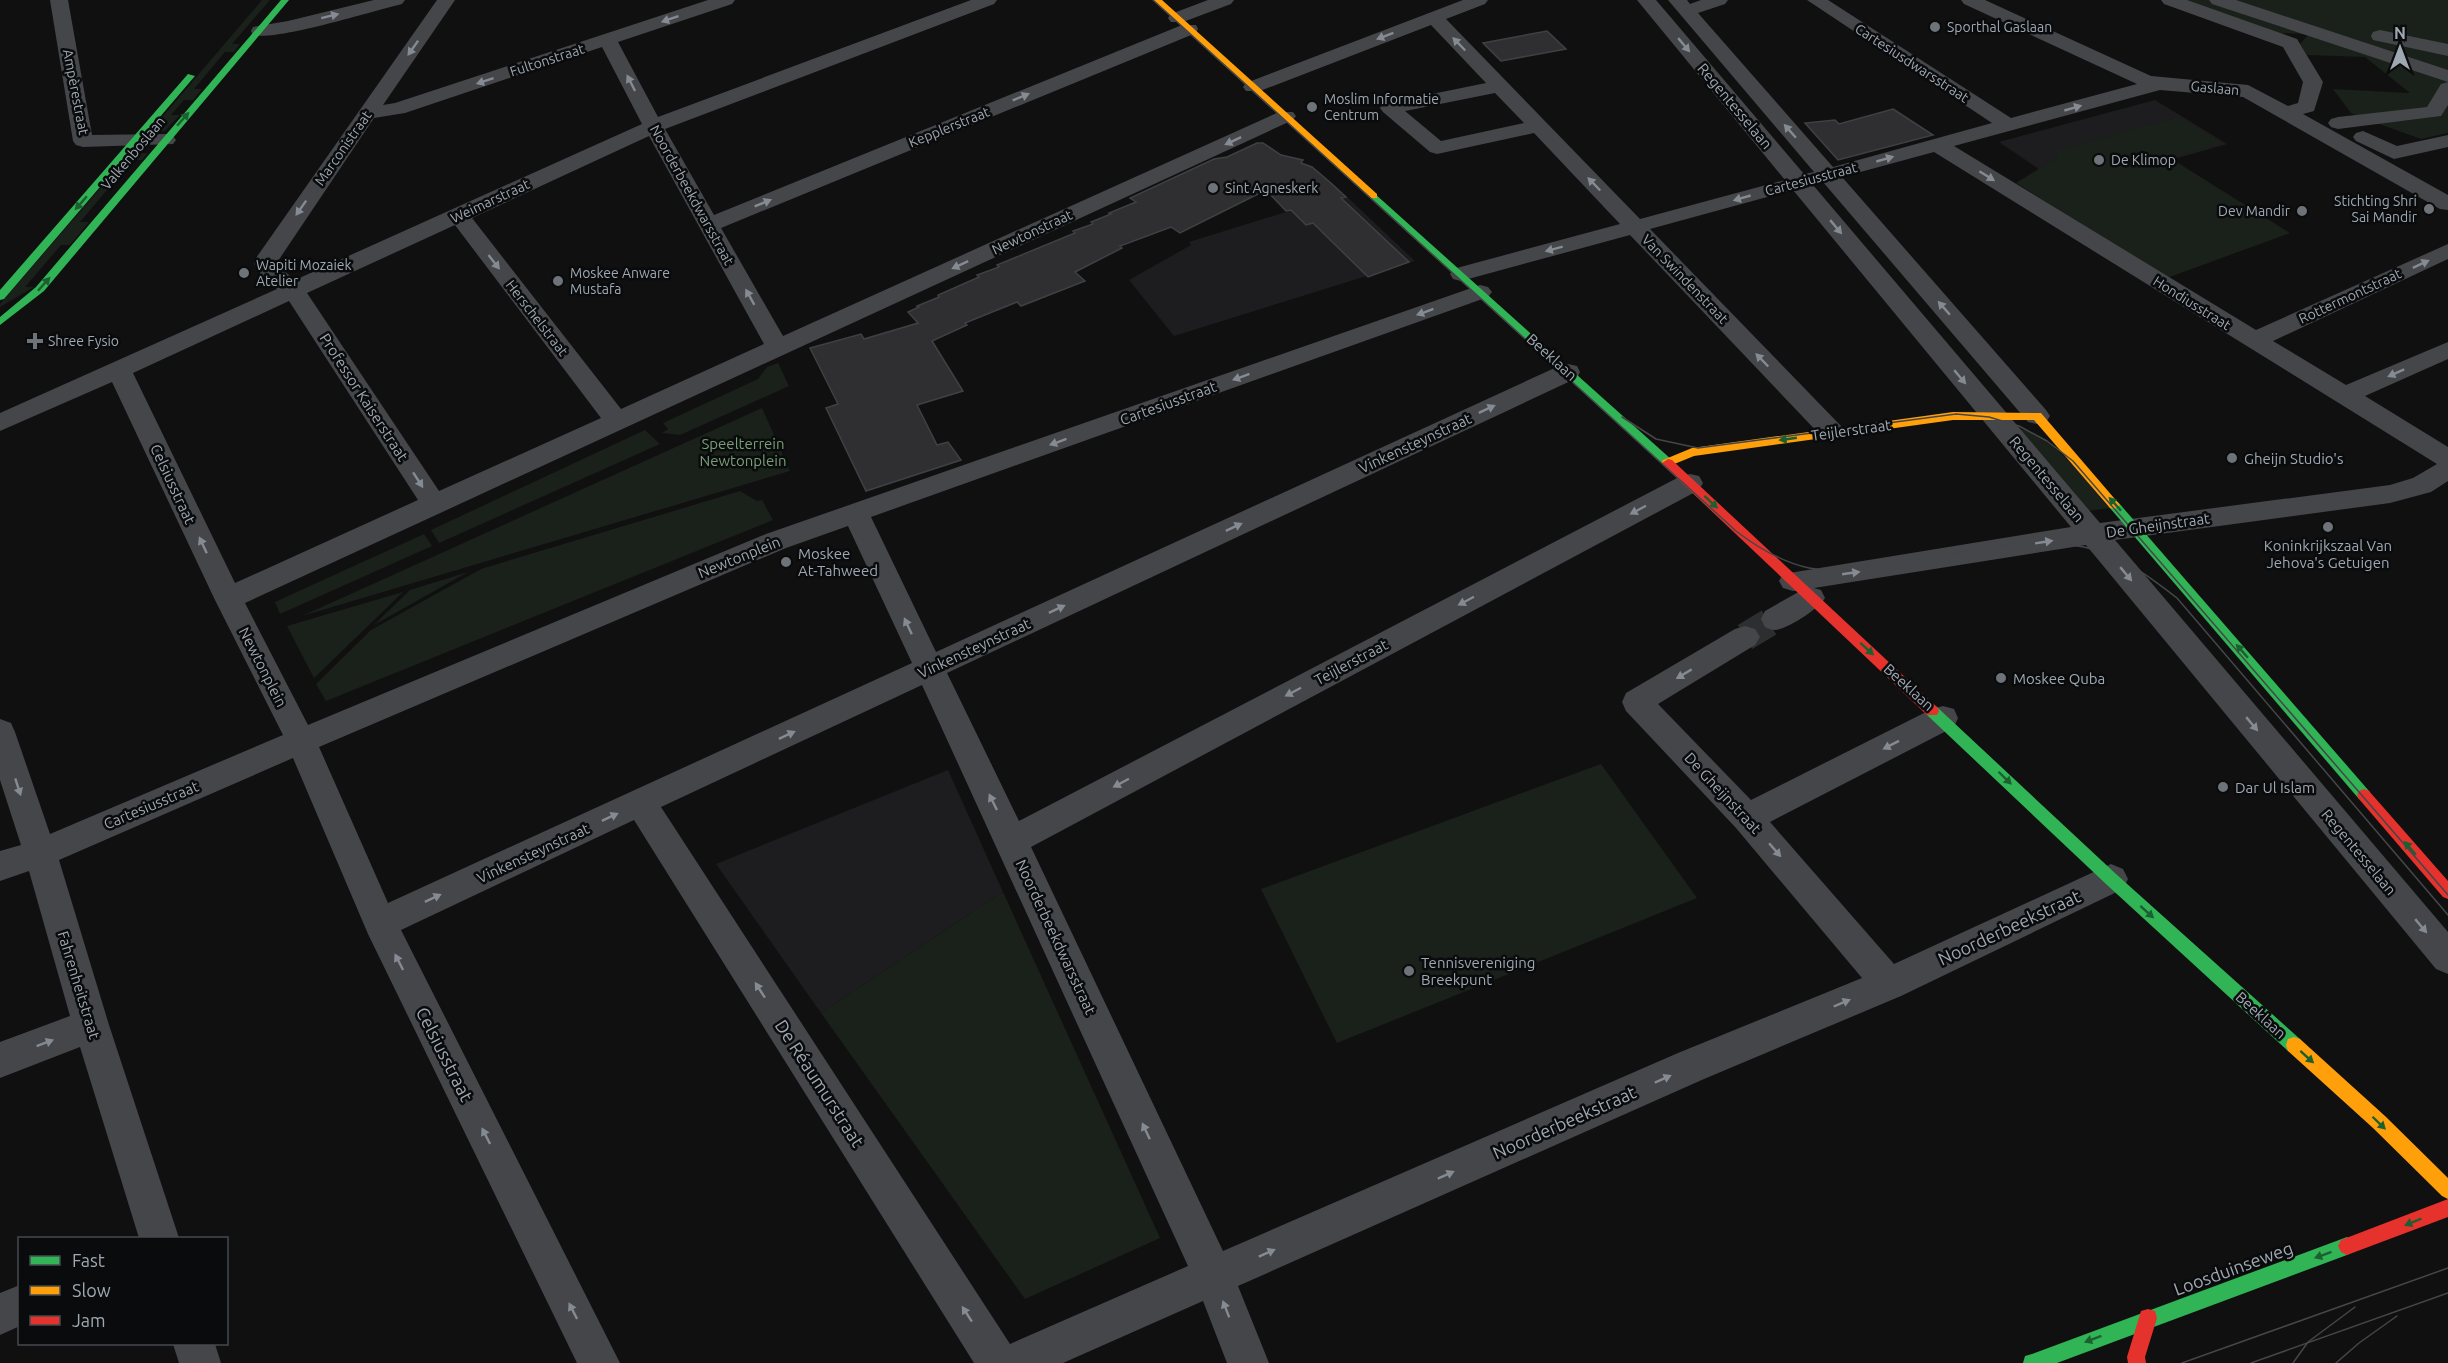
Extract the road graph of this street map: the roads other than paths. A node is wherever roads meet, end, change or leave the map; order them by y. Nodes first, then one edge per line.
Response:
1 (59, 0) edge
2 (285, 0) edge
3 (396, 0) edge
4 (446, 0) edge
5 (726, 0) edge
6 (988, 0) edge
7 (1157, 0) edge
8 (1225, 0) edge
9 (1479, 0) edge
10 (1647, 0) edge
11 (1719, 0) edge
12 (1816, 0) edge
13 (1970, 0) edge
14 (2170, 0) edge
15 (2218, 0) edge
16 (2272, 0) edge
17 (1682, 5) edge
18 (1434, 17) junction
19 (1183, 23) junction
20 (260, 31) junction
21 (2304, 32) junction
22 (608, 40) junction
23 (2448, 50) edge
24 (203, 61) dead end
25 (2448, 76) edge
26 (2160, 84) junction
27 (1499, 86) junction
28 (1253, 87) junction
29 (2448, 88) edge
30 (2307, 107) junction
31 (2287, 112) junction
32 (367, 113) junction
33 (1286, 116) junction
34 (2338, 123) junction
35 (2008, 125) junction
36 (653, 126) junction
37 (1538, 126) junction
38 (135, 140) junction
39 (166, 140) junction
40 (2448, 141) edge
41 (1937, 145) junction
42 (1829, 175) junction
43 (1798, 182) junction
44 (2448, 204) edge
45 (459, 216) junction
46 (709, 225) junction
47 (1635, 226) junction
48 (2448, 251) edge
49 (1461, 274) junction
50 (294, 291) junction
51 (1480, 292) junction
52 (0, 297) edge
53 (0, 322) edge
54 (2253, 340) junction
55 (778, 348) junction
56 (2448, 350) edge
57 (119, 370) junction
58 (1568, 372) junction
59 (2344, 396) junction
60 (1992, 415) junction
61 (2037, 416) junction
62 (616, 420) junction
63 (0, 423) edge
64 (1832, 432) junction
65 (2448, 459) edge
66 (1667, 463) junction
67 (2448, 470) edge
68 (1690, 483) junction
69 (434, 504) junction
70 (856, 514) junction
71 (2136, 528) junction
72 (2093, 534) junction
73 (1802, 590) junction
74 (228, 598) junction
75 (1775, 619) tunnel mouth
76 (1745, 637) tunnel mouth
77 (928, 669) junction
78 (1943, 718) junction
79 (0, 732) edge
80 (301, 741) junction
81 (641, 803) junction
82 (1747, 818) junction
83 (1011, 841) junction
84 (40, 853) junction
85 (0, 867) edge
86 (2111, 879) junction
87 (2448, 892) edge
88 (380, 923) junction
89 (2448, 958) edge
90 (1889, 984) junction
91 (91, 1025) junction
92 (0, 1060) edge
93 (2448, 1190) edge
94 (2448, 1208) edge
95 (158, 1237) edge
96 (1214, 1277) junction
97 (18, 1306) edge
98 (0, 1314) edge
99 (2148, 1318) junction
100 (194, 1345) edge
101 (200, 1363) edge
102 (599, 1363) edge
103 (998, 1363) edge
104 (1015, 1363) edge
105 (1248, 1363) edge
106 (2032, 1363) edge
107 (2137, 1363) edge

1 - 38 street, Ampèrestraat
2 - 20 street, Valkenboslaan
20 -> 3 street
4 -> 32 street, Marconistraat
5 -> 22 street, Fultonstraat
6 - 36 street, Weimarstraat
7 - 19 street, Beeklaan
8 - 19 street, Kepplerstraat
9 - 18 street
10 -> 43 street, Regentesselaan
11 - 17 street
12 - 35 street, Cartesiusdwarsstraat
13 - 26 street, Gaslaan
14 - 21 street
15 - 21 street
16 - 21 street
42 -> 17 street, Regentesselaan
27 -> 18 street, Van Swindenstraat
18 -> 28 street
19 - 28 street, Beeklaan
46 -> 19 street, Kepplerstraat
39 -> 20 street, Valkenboslaan
21 - 23 street
21 - 25 street
21 - 30 street
22 -> 32 street, Fultonstraat
36 -> 22 street, Noorderbeekdwarsstraat
24 - 38 street, Valkenboslaan
26 - 31 street, Gaslaan
35 -> 26 street, Cartesiusstraat
27 - 37 street, Van Swindenstraat
27 - 37 street
28 - 33 street, Beeklaan
29 - 34 street
30 - 31 street
30 - 34 street
31 - 44 street, Gaslaan
32 -> 50 street, Marconistraat
33 - 49 street, Beeklaan
33 -> 55 street, Newtonstraat
34 - 40 street
35 - 41 street, Cartesiusstraat
36 - 45 street, Weimarstraat
36 - 46 street, Noorderbeekdwarsstraat
47 -> 37 street, Van Swindenstraat
38 - 39 street, Ampèrestraat
38 -> 52 street, Valkenboslaan
53 -> 39 street, Valkenboslaan
42 -> 41 street, Cartesiusstraat
41 -> 54 street, Hondiusstraat
42 - 43 street, Cartesiusstraat
61 -> 42 street, Regentesselaan
43 -> 47 street, Cartesiusstraat
43 -> 60 street, Regentesselaan
45 - 50 street, Weimarstraat
45 -> 62 street, Herschelstraat
55 -> 46 street, Noorderbeekdwarsstraat
47 -> 49 street, Cartesiusstraat
64 -> 47 street, Van Swindenstraat
54 -> 48 street, Rottermontstraat
49 - 51 street, Beeklaan
50 - 57 street, Weimarstraat
50 -> 69 street, Professor Kaiserstraat
51 - 58 street, Beeklaan
51 -> 70 street, Cartesiusstraat
54 - 59 street, Hondiusstraat
55 - 62 street
56 -> 59 street
57 - 63 street, Weimarstraat
74 -> 57 street, Celsiusstraat
58 - 66 street, Beeklaan
77 -> 58 street, Vinkensteynstraat
59 - 65 street, Hondiusstraat
60 - 61 street, Teijlerstraat
60 - 64 street, Teijlerstraat
60 - 72 street, Regentesselaan
71 -> 61 street, Regentesselaan
62 - 69 street
64 -> 66 street, Teijlerstraat
66 - 68 street, Beeklaan
67 - 71 street, De Gheijnstraat
68 -> 73 street, Beeklaan
68 -> 83 street, Teijlerstraat
69 - 74 street
77 -> 70 street, Noorderbeekdwarsstraat
70 - 80 street, Newtonplein
71 - 72 street, De Gheijnstraat
87 -> 71 street, Regentesselaan
73 -> 72 street, De Gheijnstraat
72 -> 89 street, Regentesselaan
73 - 75 street, De Gheijnstraat
73 -> 78 street, Beeklaan
74 - 80 street, Newtonplein
76 -> 82 street, De Gheijnstraat
81 -> 77 street, Vinkensteynstraat
83 -> 77 street, Noorderbeekdwarsstraat
78 -> 82 street, Beeklaan
78 -> 86 street, Beeklaan
79 -> 84 street, Fahrenheitstraat
80 - 84 street, Cartesiusstraat
80 - 88 street, Celsiusstraat
88 -> 81 street, Vinkensteynstraat
103 -> 81 street, De Réaumurstraat
82 -> 90 street, De Gheijnstraat
96 -> 83 street, Noorderbeekdwarsstraat
84 - 85 street, Cartesiusstraat
84 - 91 street, Fahrenheitstraat
86 - 90 street, Noorderbeekstraat
86 -> 93 street, Beeklaan
102 -> 88 street, Celsiusstraat
96 -> 90 street, Noorderbeekstraat
92 -> 91 street
91 - 95 street, Fahrenheitstraat
94 -> 99 street, Loosduinseweg
96 - 104 street, Noorderbeekstraat
105 -> 96 street, Noorderbeekdwarsstraat
97 - 98 street
99 -> 106 street, Loosduinseweg
99 - 107 street
100 - 101 street

